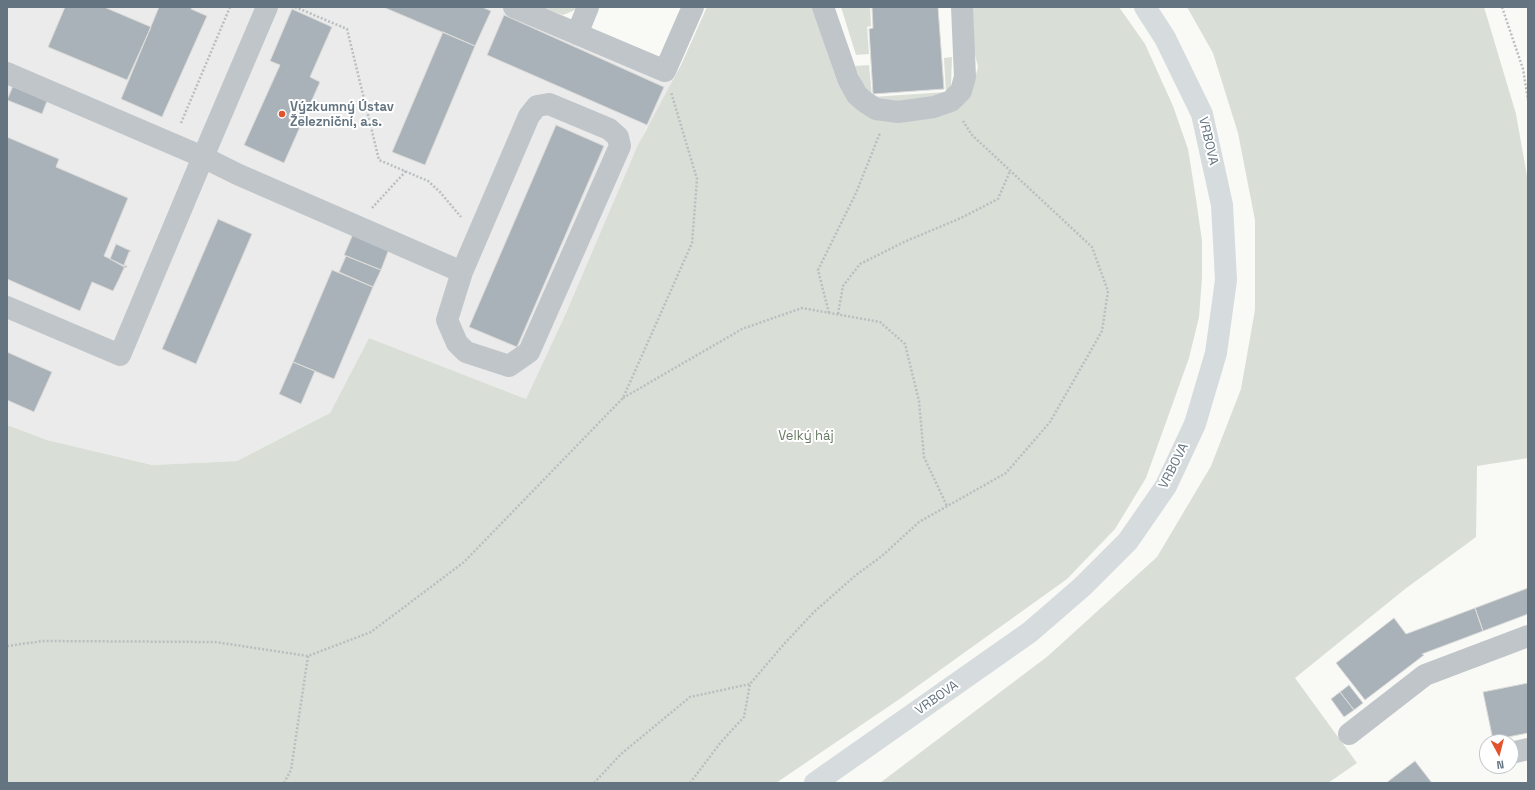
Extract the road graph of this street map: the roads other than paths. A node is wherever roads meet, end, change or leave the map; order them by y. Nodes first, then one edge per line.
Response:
1 (267, 7) edge
2 (514, 7) edge
3 (588, 7) edge
4 (693, 7) edge
5 (823, 7) edge
6 (962, 7) edge
7 (1145, 7) edge
8 (577, 34) junction
9 (7, 73) edge
10 (203, 157) junction
11 (462, 272) junction
12 (7, 307) edge
13 (1528, 636) edge
14 (1349, 734) dead end
15 (815, 783) edge

1 - 10 street
2 - 8 street
3 - 8 street
4 - 8 street
5 - 6 street
7 - 15 main road, VRBOVA
9 - 10 street
10 - 11 street
10 - 12 street
11 - 11 street
13 - 14 street

